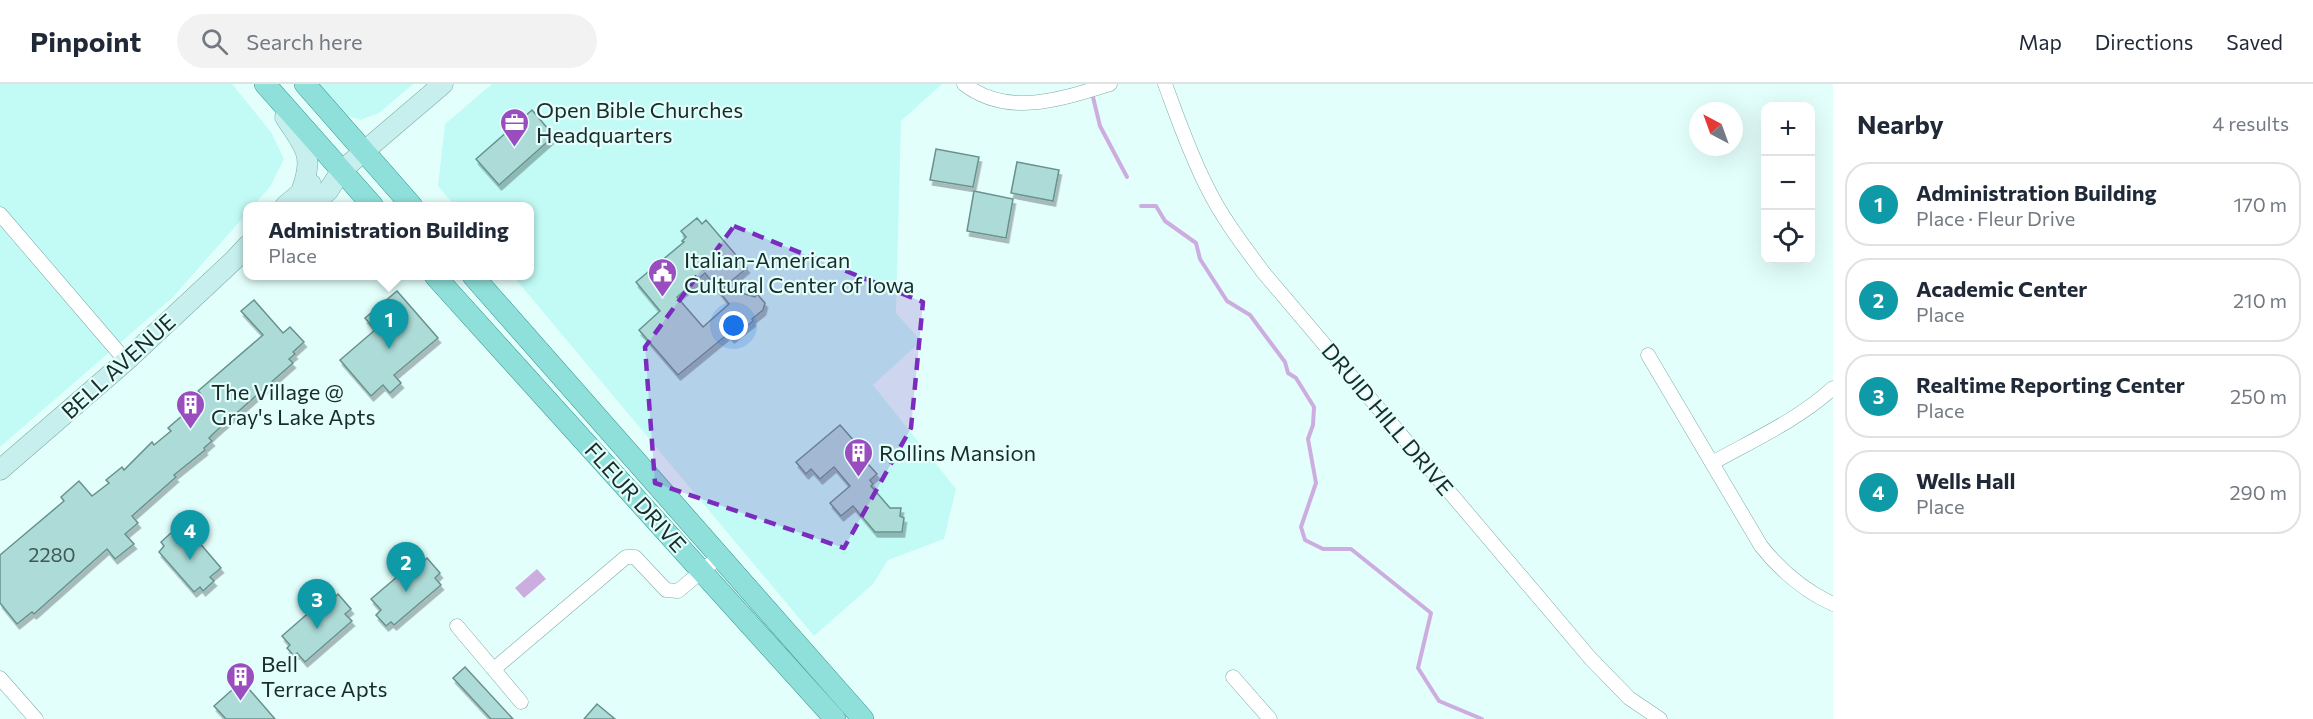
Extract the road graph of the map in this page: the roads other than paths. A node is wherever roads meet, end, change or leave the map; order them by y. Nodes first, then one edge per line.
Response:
1 (264, 84) edge
2 (305, 84) edge
3 (443, 84) edge
4 (964, 84) edge
5 (1110, 84) edge
6 (1166, 84) edge
7 (364, 152) junction
8 (341, 171) junction
9 (306, 199) edge
10 (369, 202) edge
11 (408, 202) edge
12 (0, 214) edge
13 (241, 256) edge
14 (439, 280) edge
15 (477, 280) edge
16 (1648, 355) dead end
17 (126, 361) junction
18 (1833, 388) edge
19 (1712, 463) junction
20 (0, 470) edge
21 (720, 556) junction
22 (703, 571) junction
23 (1833, 604) edge
24 (457, 626) dead end
25 (494, 669) junction
26 (1233, 677) dead end
27 (0, 678) edge
28 (521, 702) dead end
29 (36, 719) edge
30 (835, 719) edge
31 (863, 719) edge
32 (1270, 719) edge
33 (1660, 719) edge

1 - 8 main road
1 - 9 street
2 - 7 main road
3 - 7 street
4 - 5 street
6 - 33 street, DRUID HILL DRIVE
7 - 8 street
7 - 11 main road
8 - 9 street
8 - 10 main road
12 - 17 street
13 - 17 street, BELL AVENUE
14 - 22 main road, FLEUR DRIVE
15 - 21 main road, FLEUR DRIVE
16 - 19 street
17 - 20 street, BELL AVENUE
18 - 19 street
19 - 23 street
21 - 22 street
21 - 31 main road, FLEUR DRIVE
22 - 25 street
22 - 30 main road, FLEUR DRIVE
24 - 25 street
25 - 28 street
26 - 32 street
27 - 29 street

